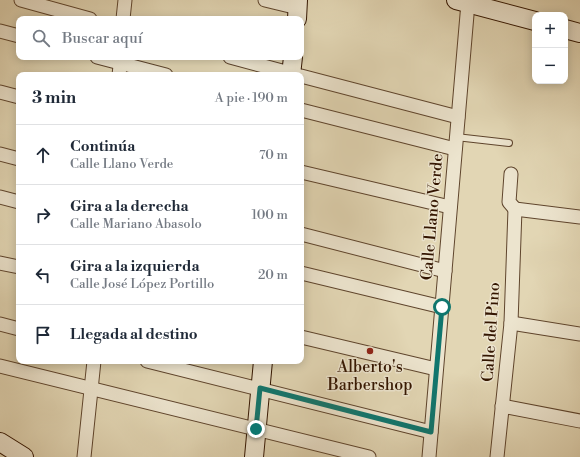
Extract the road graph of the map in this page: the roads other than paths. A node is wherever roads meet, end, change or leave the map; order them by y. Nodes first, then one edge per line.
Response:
1 (21, 0) edge
2 (125, 0) edge
3 (265, 0) edge
4 (462, 2) edge
5 (297, 9) edge
6 (79, 16) edge
7 (123, 16) edge
8 (532, 20) edge
9 (568, 30) edge
10 (0, 31) edge
11 (580, 33) edge
12 (16, 35) edge
13 (106, 60) edge
14 (244, 60) edge
15 (120, 65) edge
16 (295, 71) edge
17 (152, 72) edge
18 (304, 74) edge
19 (0, 92) edge
20 (16, 96) edge
21 (304, 111) edge
22 (458, 117) junction
23 (456, 143) junction
24 (509, 143) dead end
25 (0, 154) edge
26 (16, 158) edge
27 (304, 173) edge
28 (511, 174) dead end
29 (0, 198) edge
30 (16, 201) edge
31 (450, 207) junction
32 (515, 209) junction
33 (580, 217) edge
34 (304, 235) edge
35 (0, 263) edge
36 (16, 267) edge
37 (445, 271) junction
38 (304, 274) edge
39 (442, 307) junction
40 (511, 323) junction
41 (0, 324) edge
42 (16, 328) edge
43 (580, 334) edge
44 (304, 338) edge
45 (94, 364) edge
46 (160, 364) edge
47 (263, 364) edge
48 (0, 366) edge
49 (436, 370) junction
50 (92, 388) junction
51 (260, 388) junction
52 (502, 406) junction
53 (580, 421) edge
54 (256, 429) junction
55 (431, 432) junction
56 (0, 442) edge
57 (24, 457) edge
58 (84, 457) edge
59 (254, 457) edge
60 (369, 457) edge
61 (429, 457) edge
62 (497, 457) edge

1 - 6 street
2 - 7 street
3 - 5 street
4 - 8 main road
4 - 22 street, Calle Llano Verde
9 - 11 main road
10 - 12 street
13 - 15 street
14 - 16 street
15 - 17 street
18 - 22 street
19 - 20 street
21 - 23 street
22 - 23 street, Calle Llano Verde
23 - 24 lane
23 - 31 street, Calle Llano Verde
25 - 26 street
27 - 31 street
28 - 32 street
29 - 30 street
31 - 37 street, Calle Llano Verde
32 - 33 street
32 - 40 street, Calle del Pino
34 - 37 street
35 - 36 street
37 - 39 street, Calle Llano Verde
38 - 39 street
39 - 49 street, Calle Llano Verde
40 - 43 street
40 - 52 street, Calle del Pino
41 - 42 street
44 - 49 street
45 - 50 street
46 - 51 street
47 - 51 main road
48 - 50 street
49 - 55 street, Calle Llano Verde
50 - 54 street
50 - 58 street
51 - 54 main road
51 - 55 street
52 - 53 street
52 - 62 street, Calle del Pino
54 - 59 main road
54 - 60 street
55 - 61 street, Calle Llano Verde
56 - 57 main road

